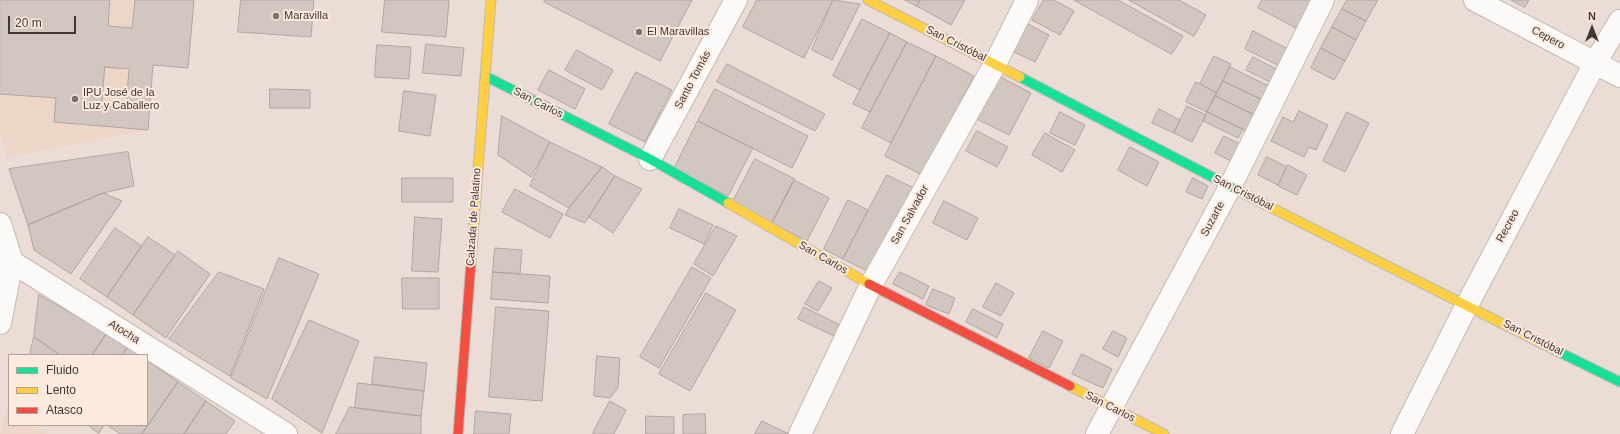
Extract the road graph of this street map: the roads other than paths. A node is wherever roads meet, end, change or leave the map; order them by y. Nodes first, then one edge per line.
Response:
1 (491, 0) edge
2 (736, 0) edge
3 (868, 0) edge
4 (1027, 0) edge
5 (1323, 0) edge
6 (1475, 0) edge
7 (1620, 21) edge
8 (1595, 63) junction
9 (995, 64) junction
10 (485, 76) junction
11 (1620, 76) edge
12 (650, 160) junction
13 (1230, 187) junction
14 (0, 224) edge
15 (4, 265) edge
16 (871, 285) junction
17 (1467, 305) junction
18 (0, 323) edge
19 (1620, 382) edge
20 (1110, 407) junction
21 (286, 434) edge
22 (458, 434) edge
23 (800, 434) edge
24 (1097, 434) edge
25 (1164, 434) edge
26 (1402, 434) edge

1 - 10 street, Calzada de Palatino
2 - 12 street, Santo Tomás
3 - 9 street, San Cristóbal
4 - 9 street, San Salvador
5 - 13 street, Suzarte
6 - 8 street, Cepero
7 - 8 street, Recreo
8 - 11 street, Cepero
8 - 17 street, Recreo
9 - 13 street, San Cristóbal
9 - 16 street, San Salvador
10 - 12 street, San Carlos
10 - 22 street, Calzada de Palatino
12 - 16 street, San Carlos
13 - 17 street, San Cristóbal
13 - 20 street, Suzarte
14 - 15 street
15 - 18 street
15 - 21 street, Atocha
16 - 20 street, San Carlos
16 - 23 street, San Salvador
17 - 19 street, San Cristóbal
17 - 26 street, Recreo
20 - 24 street, Suzarte
20 - 25 street, San Carlos

